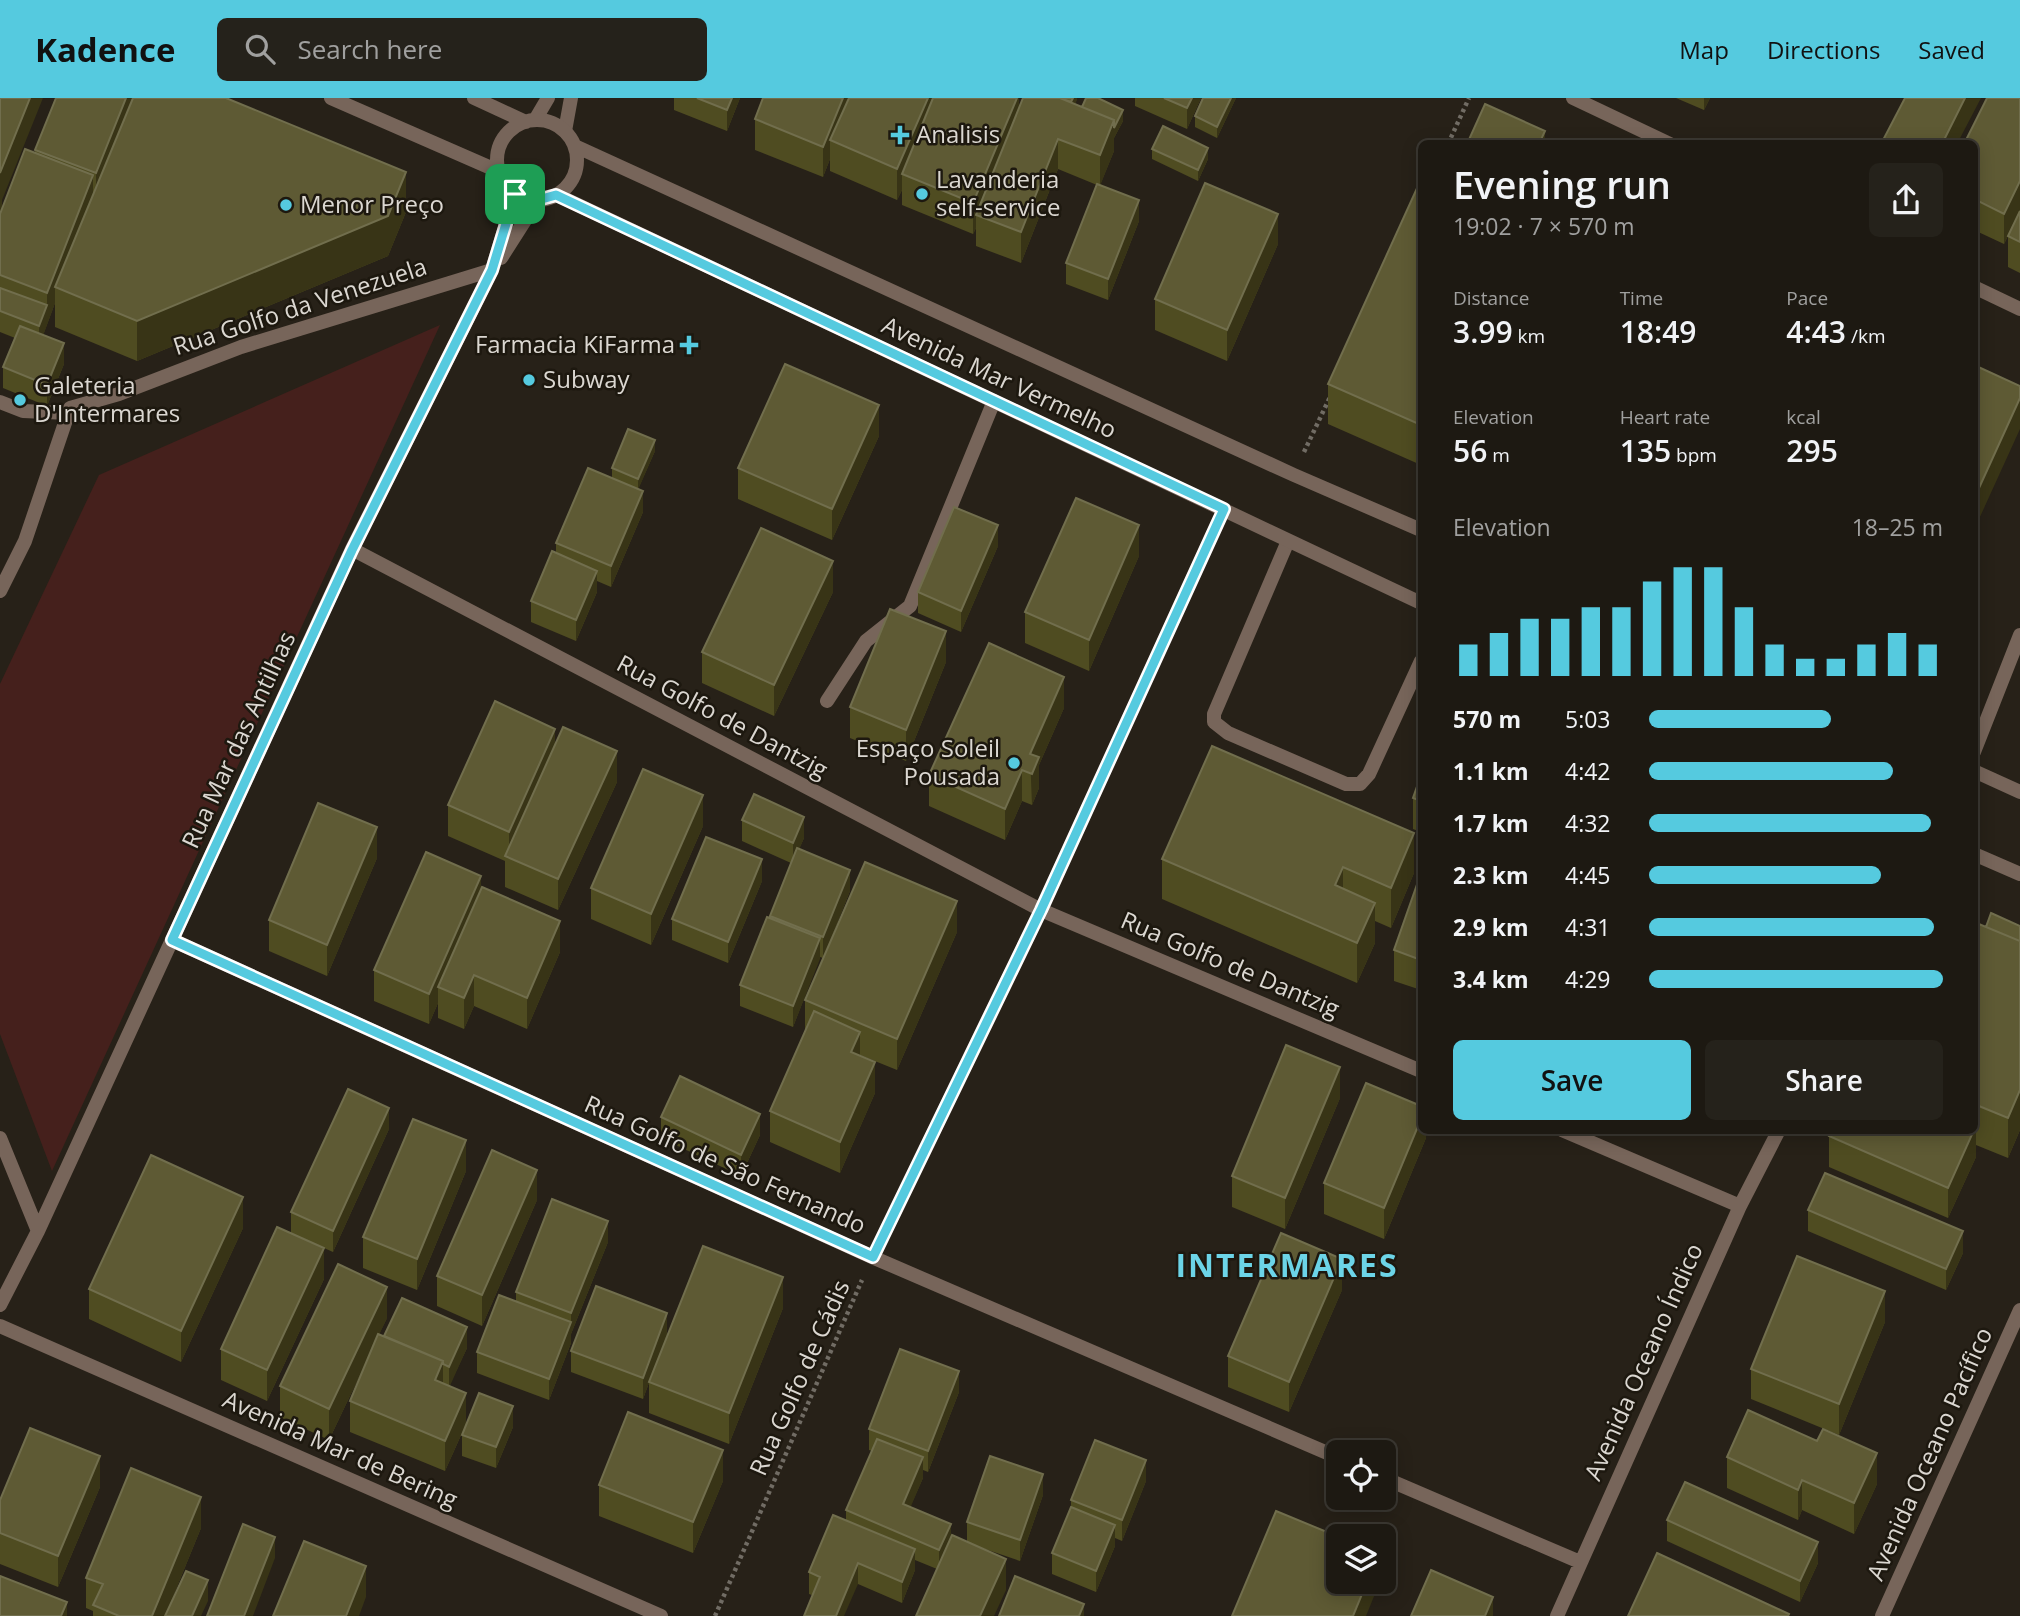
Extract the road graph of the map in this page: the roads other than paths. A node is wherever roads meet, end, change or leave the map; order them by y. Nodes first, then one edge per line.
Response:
1 (331, 98) edge
2 (474, 98) edge
3 (548, 98) edge
4 (571, 98) edge
5 (1573, 98) edge
6 (531, 121) junction
7 (565, 131) junction
8 (1662, 140) edge
9 (575, 146) junction
10 (498, 171) junction
11 (515, 194) junction
12 (556, 195) junction
13 (538, 200) junction
14 (492, 270) junction
15 (1978, 289) edge
16 (2020, 309) edge
17 (994, 401) junction
18 (0, 402) edge
19 (68, 413) junction
20 (1418, 529) edge
21 (1288, 541) junction
22 (352, 550) junction
23 (0, 591) edge
24 (1418, 602) edge
25 (2020, 635) edge
26 (1418, 668) edge
27 (827, 701) dead end
28 (1978, 742) edge
29 (1978, 773) edge
30 (2020, 792) edge
31 (1978, 856) edge
32 (2020, 874) edge
33 (172, 940) junction
34 (1418, 1070) edge
35 (1571, 1134) edge
36 (1777, 1134) edge
37 (0, 1138) edge
38 (1740, 1206) junction
39 (37, 1231) junction
40 (0, 1305) edge
41 (2020, 1310) edge
42 (0, 1326) edge
43 (1326, 1452) edge
44 (1396, 1483) edge
45 (1580, 1562) junction
46 (661, 1616) edge
47 (1558, 1616) edge
48 (1882, 1616) edge

1 - 10 street
2 - 6 street
3 - 6 street
4 - 7 street
5 - 8 street
6 - 7 street
6 - 10 street
7 - 9 street
9 - 12 street
9 - 20 street, Avenida Mar Vermelho
10 - 11 street
11 - 13 street
11 - 14 street, Rua Mar das Antilhas
12 - 13 street
12 - 17 street, Avenida Mar Vermelho
13 - 14 street
14 - 19 street, Rua Golfo da Venezuela
14 - 22 street, Rua Mar das Antilhas
15 - 16 street
17 - 21 street, Avenida Mar Vermelho
17 - 27 street
18 - 19 street
19 - 23 street
21 - 24 street, Avenida Mar Vermelho
21 - 26 street
22 - 33 street, Rua Mar das Antilhas
22 - 34 street, Rua Golfo de Dantzig
25 - 28 street
29 - 30 street
31 - 32 street
33 - 39 street, Rua Mar das Antilhas
33 - 43 street, Rua Golfo de São Fernando
35 - 38 street
36 - 38 street, Avenida Oceano Índico
37 - 39 street
38 - 45 street, Avenida Oceano Índico
39 - 40 street, Rua Mar das Antilhas
41 - 48 street, Avenida Oceano Pacífico
42 - 46 street, Avenida Mar de Bering
44 - 45 street
45 - 47 street, Avenida Oceano Índico

